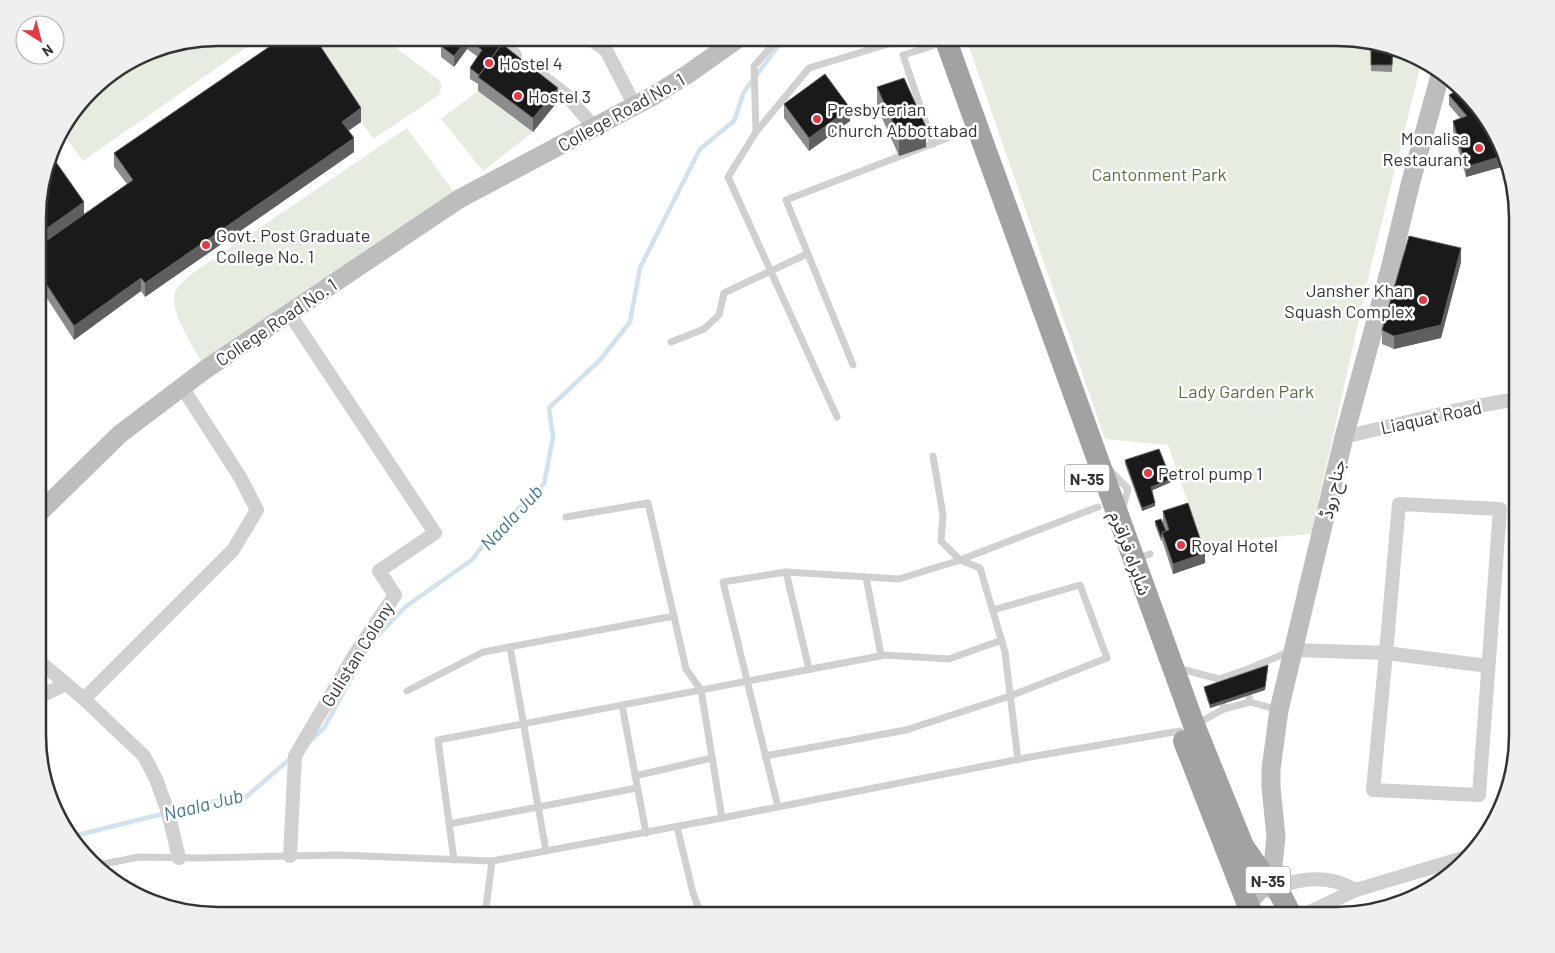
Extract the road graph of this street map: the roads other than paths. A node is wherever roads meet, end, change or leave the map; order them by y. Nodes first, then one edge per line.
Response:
1 (503, 46) edge
2 (600, 46) edge
3 (728, 46) edge
4 (771, 46) edge
5 (882, 46) edge
6 (923, 46) edge
7 (938, 46) edge
8 (938, 46) edge
9 (1439, 80) edge
10 (635, 106) junction
11 (595, 128) junction
12 (756, 132) junction
13 (963, 132) junction
14 (934, 144) junction
15 (807, 254) junction
16 (771, 272) junction
17 (289, 314) junction
18 (671, 342) dead end
19 (853, 365) dead end
20 (182, 387) junction
21 (1508, 401) edge
22 (837, 418) dead end
23 (1344, 437) junction
24 (933, 456) dead end
25 (46, 506) edge
26 (1098, 507) junction
27 (566, 517) dead end
28 (960, 560) junction
29 (786, 572) junction
30 (866, 577) junction
31 (993, 610) junction
32 (674, 616) junction
33 (1002, 640) junction
34 (510, 647) junction
35 (1294, 650) junction
36 (1386, 653) junction
37 (881, 655) junction
38 (1172, 666) junction
39 (1488, 666) junction
40 (46, 667) edge
41 (809, 669) junction
42 (747, 682) junction
43 (66, 684) junction
44 (701, 690) junction
45 (407, 691) dead end
46 (46, 694) edge
47 (1010, 696) junction
48 (84, 699) junction
49 (622, 705) junction
50 (1279, 710) junction
51 (525, 723) junction
52 (1187, 728) junction
53 (765, 756) junction
54 (712, 758) junction
55 (1018, 760) junction
56 (635, 776) junction
57 (637, 788) junction
58 (538, 806) junction
59 (778, 807) junction
60 (722, 818) junction
61 (449, 824) junction
62 (677, 827) junction
63 (646, 832) junction
64 (546, 851) junction
65 (290, 856) junction
66 (179, 858) junction
67 (454, 860) junction
68 (492, 861) junction
69 (1453, 861) edge
70 (106, 864) edge
71 (1272, 884) junction
72 (1356, 890) junction
73 (1248, 906) edge
74 (1252, 906) edge
75 (1286, 906) edge
76 (1322, 906) edge
77 (486, 907) edge
78 (698, 907) edge

1 - 11 street
2 - 10 street
3 - 10 main road, College Road No. 1
4 - 12 lane
5 - 12 lane
6 - 14 lane
7 - 13 highway, شاہراہ قراقرم / N-35
8 - 38 highway, شاہراہ قراقرم / N-35
9 - 23 main road, جناح روڈ
10 - 11 main road, College Road No. 1
11 - 17 main road, College Road No. 1
12 - 16 lane
13 - 14 lane
13 - 26 highway, شاہراہ قراقرم / N-35
14 - 15 lane
15 - 16 lane
15 - 19 lane
16 - 18 lane
16 - 22 lane
17 - 20 main road, College Road No. 1
17 - 65 street, Gulistan Colony
20 - 25 main road, College Road No. 1
20 - 48 street
21 - 23 street, Liaquat Road
23 - 35 main road, جناح روڈ
24 - 28 lane
26 - 28 lane
26 - 52 highway, شاہراہ قراقرم / N-35
27 - 32 lane
28 - 30 lane
28 - 31 lane
29 - 30 lane
29 - 41 lane
29 - 42 lane
30 - 37 lane
31 - 33 lane
31 - 47 lane
32 - 34 lane
32 - 44 lane
33 - 37 lane
33 - 47 lane
34 - 45 lane
34 - 51 lane
35 - 36 street
35 - 38 lane
35 - 50 main road, جناح روڈ
36 - 39 street
36 - 39 street
36 - 39 street
37 - 41 lane
38 - 52 highway, شاہراہ قراقرم / N-35
40 - 43 street
41 - 42 lane
42 - 44 lane
42 - 53 lane
43 - 46 street
43 - 48 street
44 - 49 lane
44 - 54 lane
47 - 53 lane
47 - 55 lane
48 - 66 street
49 - 51 lane
49 - 56 lane
50 - 52 lane
50 - 71 main road, جناح روڈ
51 - 58 lane
51 - 61 lane
52 - 55 lane
52 - 71 highway, شاہراہ قراقرم / N-35
52 - 73 highway, شاہراہ قراقرم / N-35
53 - 59 lane
54 - 56 lane
54 - 60 lane
55 - 59 lane
56 - 57 lane
57 - 58 lane
57 - 63 lane
58 - 61 lane
58 - 64 lane
59 - 60 lane
60 - 62 lane
61 - 67 lane
62 - 63 lane
62 - 78 lane
63 - 64 lane
64 - 68 lane
65 - 66 lane
65 - 67 lane
66 - 70 lane
67 - 68 lane
68 - 77 lane
69 - 72 street
71 - 72 street
71 - 74 main road, جناح روڈ
71 - 75 highway, شاہراہ قراقرم / N-35
72 - 76 street

